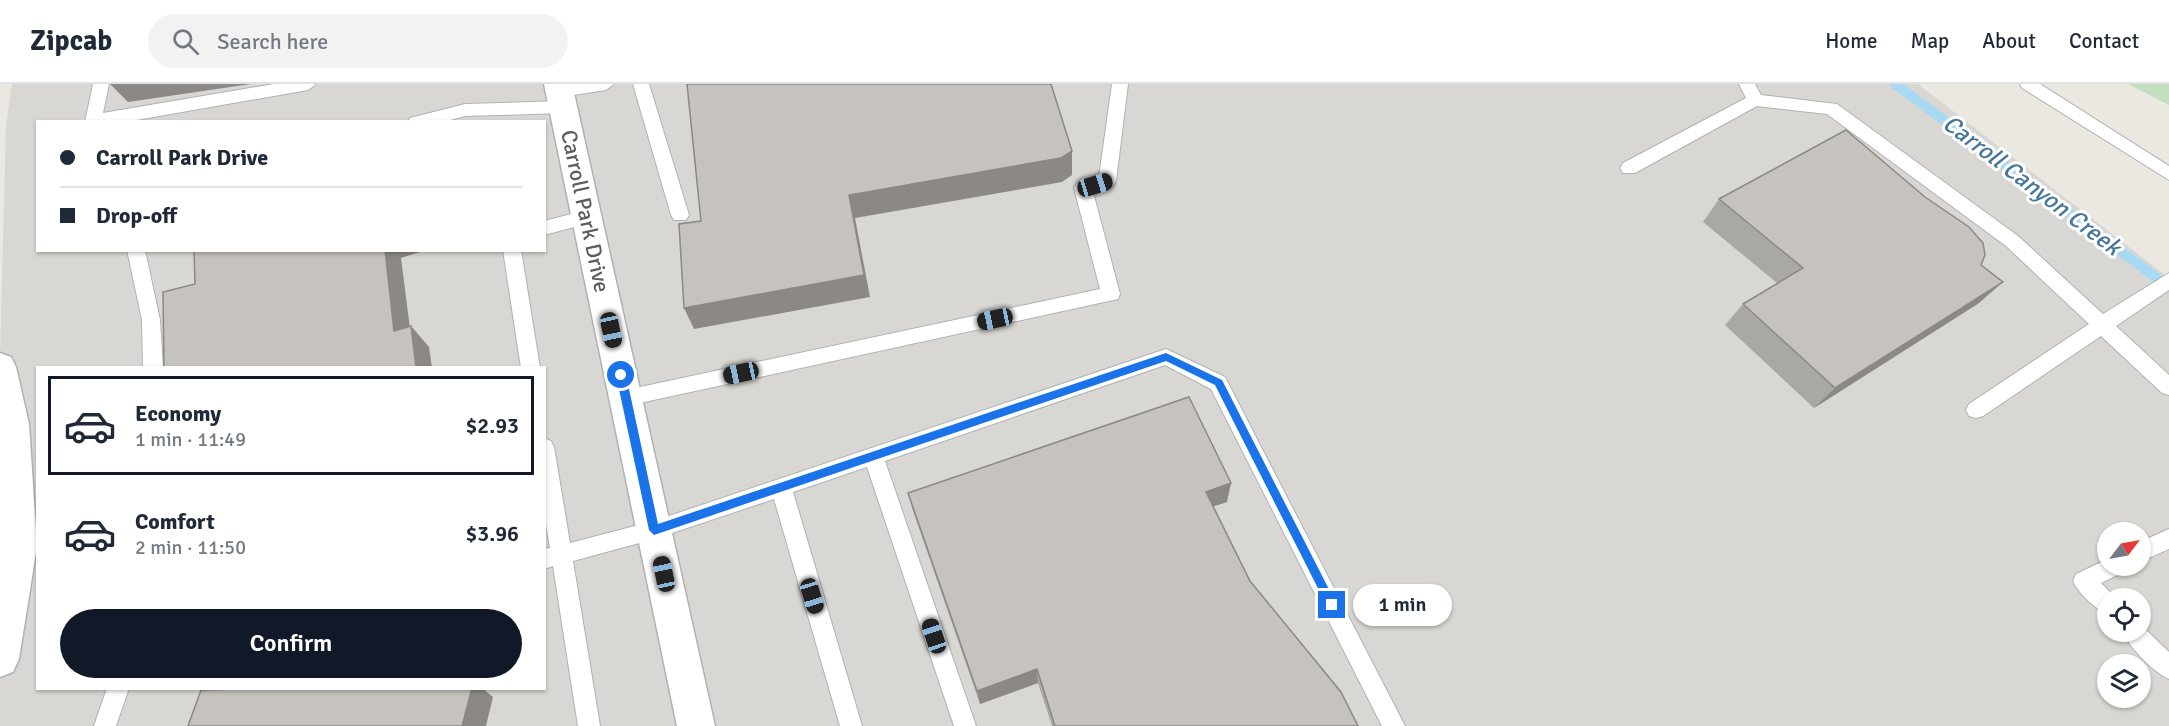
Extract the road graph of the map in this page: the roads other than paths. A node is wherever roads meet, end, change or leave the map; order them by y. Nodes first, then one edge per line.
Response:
1 (101, 84) edge
2 (308, 84) edge
3 (606, 84) edge
4 (641, 84) edge
5 (1120, 84) edge
6 (1747, 84) edge
7 (2028, 84) edge
8 (561, 94) edge
9 (1755, 100) junction
10 (489, 116) edge
11 (93, 120) edge
12 (99, 120) edge
13 (425, 120) edge
14 (1629, 168) dead end
15 (2169, 174) edge
16 (680, 215) dead end
17 (587, 217) junction
18 (546, 227) edge
19 (136, 252) edge
20 (512, 252) edge
21 (2169, 280) edge
22 (2103, 325) junction
23 (153, 366) edge
24 (531, 366) edge
25 (0, 367) edge
26 (2169, 387) edge
27 (626, 398) junction
28 (1976, 410) dead end
29 (873, 456) junction
30 (546, 469) edge
31 (781, 487) junction
32 (654, 530) junction
33 (2169, 539) edge
34 (2151, 548) edge
35 (554, 557) edge
36 (2097, 574) edge
37 (2097, 593) edge
38 (2144, 642) edge
39 (0, 658) edge
40 (2169, 668) edge
41 (117, 690) edge
42 (105, 726) edge
43 (589, 726) edge
44 (696, 726) edge
45 (850, 726) edge
46 (965, 726) edge
47 (1394, 726) edge

1 - 11 lane
2 - 12 lane
3 - 8 lane
4 - 16 lane
5 - 27 lane
6 - 9 lane
7 - 15 lane
8 - 10 lane
8 - 17 street, Carroll Park Drive
9 - 14 lane
9 - 22 lane
10 - 13 lane
17 - 18 lane
17 - 27 street, Carroll Park Drive
19 - 23 lane
20 - 24 lane
21 - 22 lane
22 - 26 lane
22 - 28 lane
25 - 39 street
27 - 32 street, Carroll Park Drive
29 - 31 lane
29 - 46 lane
29 - 47 lane
30 - 35 lane
31 - 32 lane
31 - 45 lane
32 - 35 lane
32 - 44 street, Carroll Park Drive
33 - 34 lane
35 - 43 lane
36 - 37 lane
38 - 40 lane
41 - 42 lane

